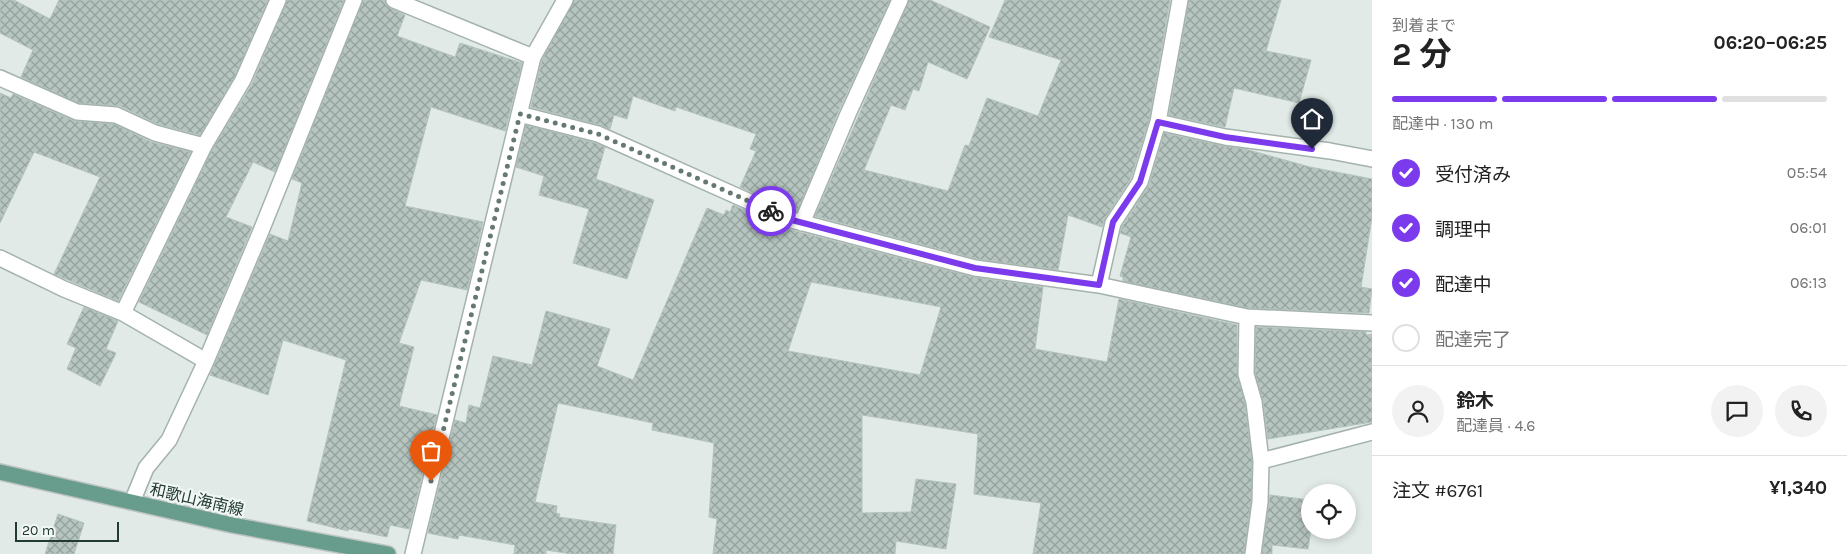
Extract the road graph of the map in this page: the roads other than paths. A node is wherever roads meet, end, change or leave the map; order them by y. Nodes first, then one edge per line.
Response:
1 (278, 0) edge
2 (354, 0) edge
3 (394, 0) edge
4 (565, 0) edge
5 (900, 0) edge
6 (1180, 0) edge
7 (533, 57) junction
8 (0, 78) edge
9 (520, 114) junction
10 (1158, 122) junction
11 (204, 146) junction
12 (1372, 159) edge
13 (802, 223) junction
14 (0, 258) edge
15 (1099, 285) junction
16 (123, 313) junction
17 (1247, 317) junction
18 (1372, 323) edge
19 (206, 361) junction
20 (1372, 432) edge
21 (1261, 461) junction
22 (0, 472) edge
23 (132, 502) junction
24 (388, 554) edge
25 (413, 554) edge
26 (1253, 554) edge

1 - 11 street
2 - 19 street
3 - 7 street
4 - 7 street
5 - 13 street
6 - 10 street
7 - 9 street
8 - 11 street
9 - 13 street
9 - 25 street
10 - 12 street
10 - 15 street
11 - 16 street
13 - 15 street
14 - 16 street
15 - 17 street
16 - 19 street
17 - 18 street
17 - 21 street
19 - 23 street
20 - 21 street
21 - 26 street
22 - 23 main road, 和歌山海南線
23 - 24 main road, 和歌山海南線

